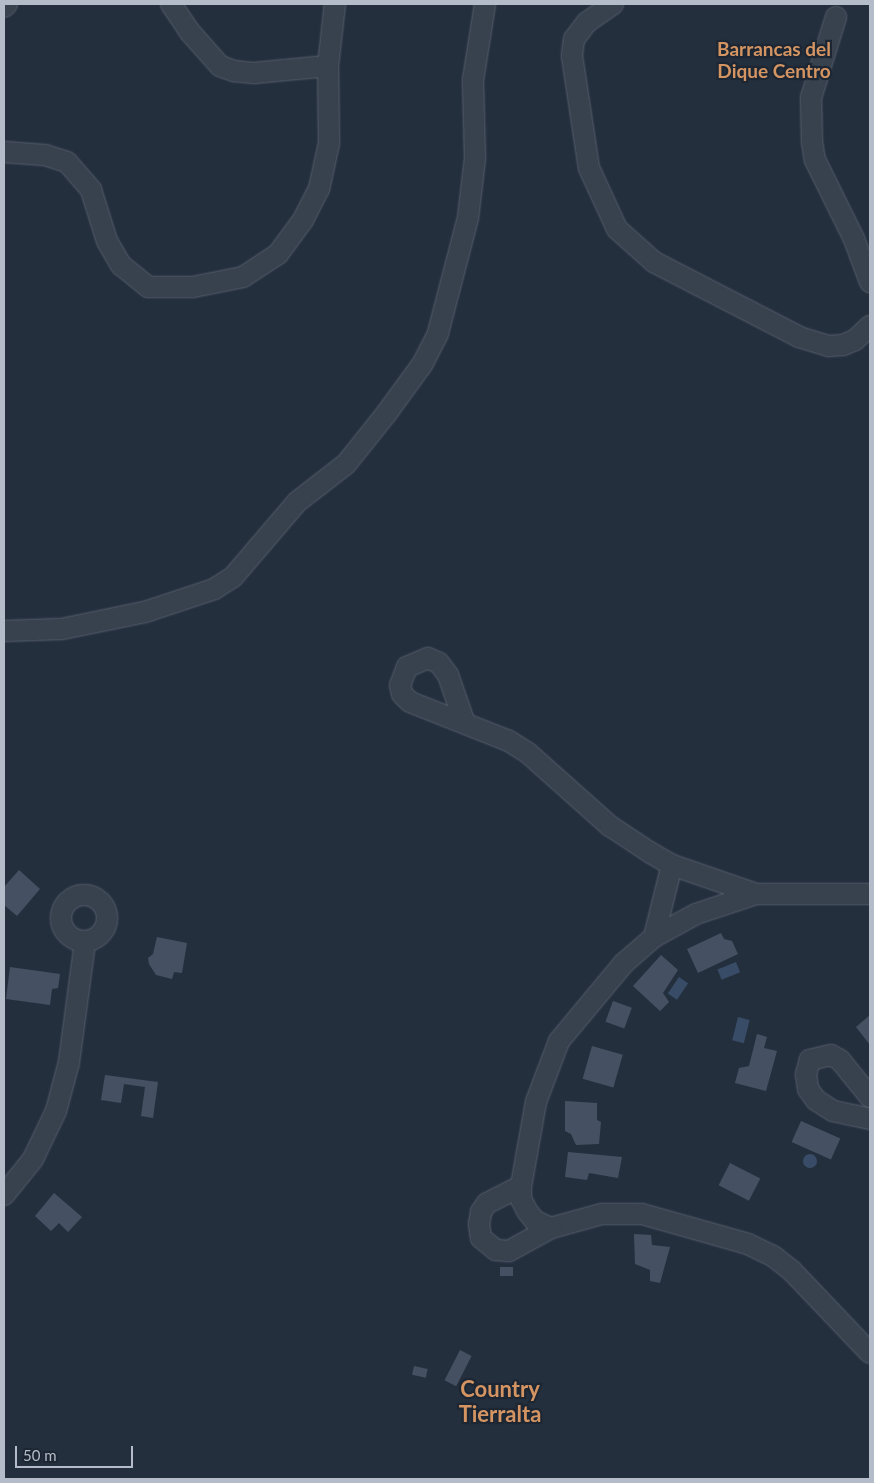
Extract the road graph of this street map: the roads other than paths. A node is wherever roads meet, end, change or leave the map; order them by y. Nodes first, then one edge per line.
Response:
1 (7, 4) edge
2 (172, 4) edge
3 (335, 4) edge
4 (485, 4) edge
5 (613, 4) edge
6 (4, 7) edge
7 (836, 16) dead end
8 (328, 66) junction
9 (4, 152) edge
10 (870, 282) edge
11 (870, 326) edge
12 (4, 631) edge
13 (464, 721) dead end
14 (672, 865) junction
15 (756, 894) junction
16 (870, 894) edge
17 (654, 937) junction
18 (85, 942) dead end
19 (870, 1097) edge
20 (870, 1118) edge
21 (521, 1186) junction
22 (4, 1195) edge
23 (551, 1228) junction
24 (870, 1353) edge

1 - 6 street
2 - 8 street
3 - 8 street
4 - 12 street
5 - 11 street
7 - 10 street
8 - 9 street
13 - 14 street
14 - 15 street
14 - 17 street
15 - 16 street
15 - 17 street
17 - 21 street
18 - 22 street
19 - 20 street
21 - 23 street
21 - 23 street
23 - 24 street

